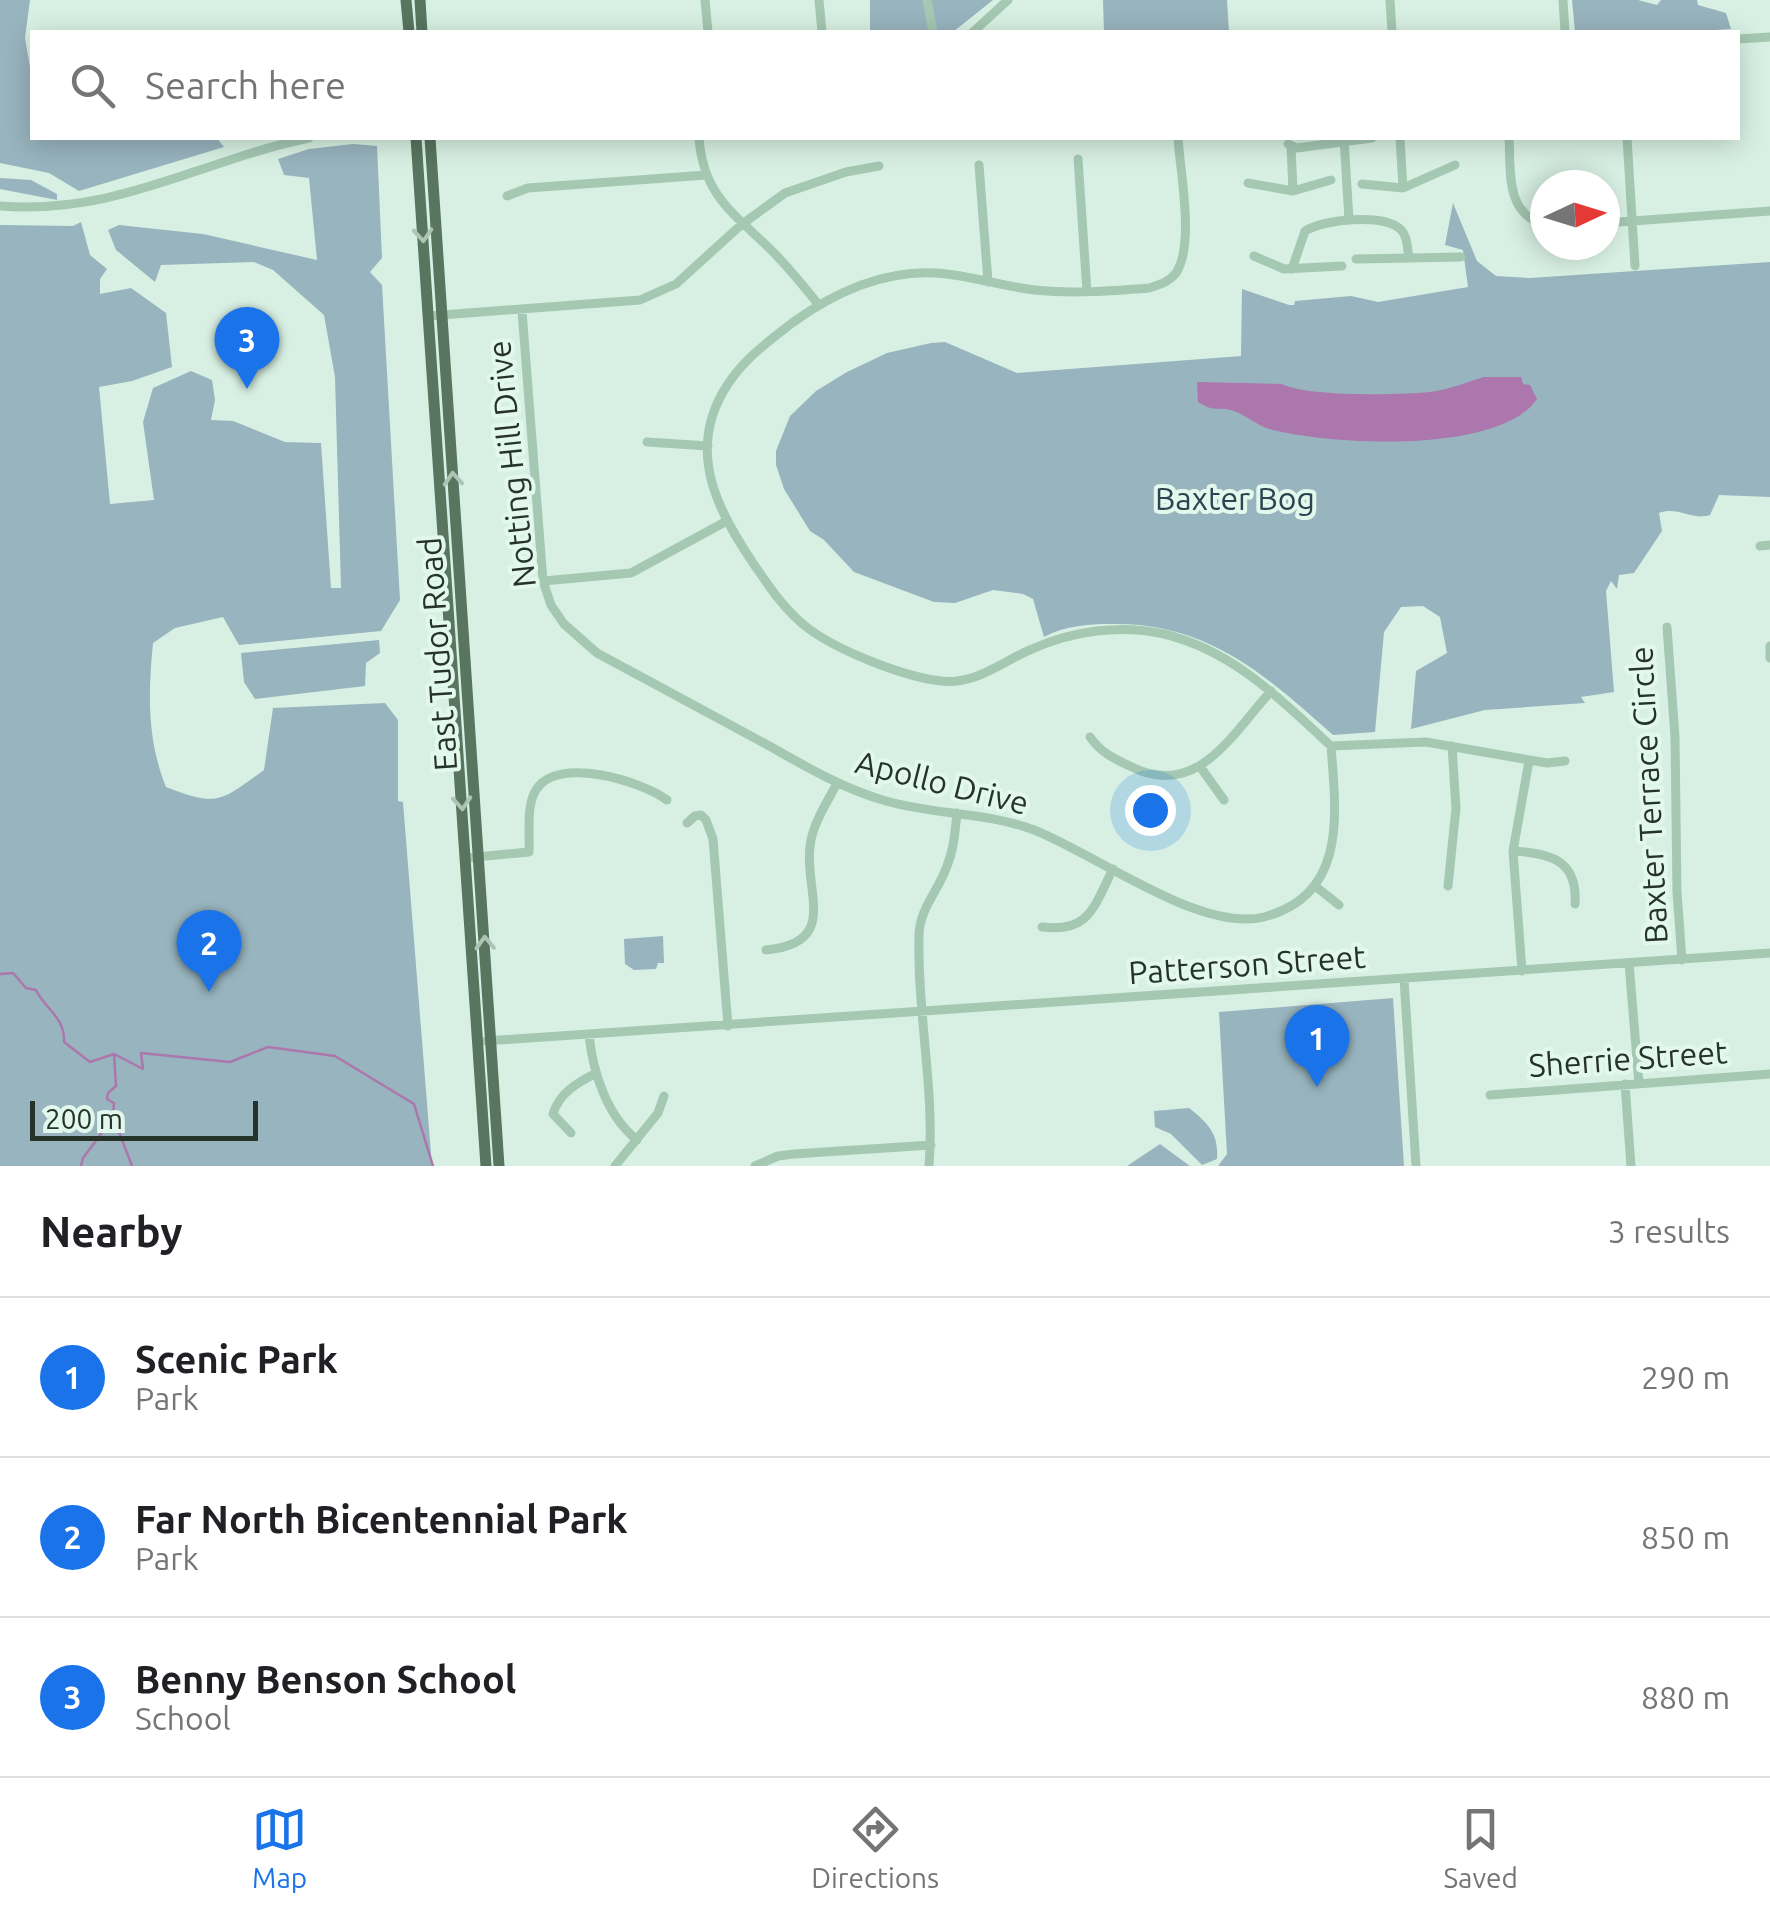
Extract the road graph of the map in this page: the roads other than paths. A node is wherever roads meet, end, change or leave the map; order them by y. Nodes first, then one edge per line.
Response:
1 (406, 0) edge
2 (420, 0) edge
3 (705, 0) edge
4 (820, 0) edge
5 (927, 0) edge
6 (1008, 0) edge
7 (1390, 0) edge
8 (1563, 0) edge
9 (409, 30) edge
10 (422, 30) edge
11 (708, 30) edge
12 (822, 30) edge
13 (933, 30) edge
14 (975, 30) edge
15 (1392, 30) edge
16 (1565, 30) edge
17 (1770, 37) edge
18 (1740, 39) edge
19 (303, 140) edge
20 (416, 140) edge
21 (430, 140) edge
22 (698, 140) edge
23 (1178, 140) edge
24 (1339, 140) edge
25 (1344, 140) edge
26 (1400, 140) edge
27 (1508, 140) edge
28 (1627, 140) edge
29 (1078, 159) dead end
30 (979, 165) dead end
31 (1455, 165) dead end
32 (879, 166) dead end
33 (706, 175) junction
34 (1331, 180) dead end
35 (1248, 184) dead end
36 (1362, 184) dead end
37 (1402, 188) junction
38 (1294, 191) junction
39 (507, 196) dead end
40 (0, 206) edge
41 (1770, 211) edge
42 (1530, 219) edge
43 (1349, 220) junction
44 (1620, 222) edge
45 (1633, 222) junction
46 (741, 224) junction
47 (1254, 256) dead end
48 (1460, 256) dead end
49 (1408, 258) junction
50 (1356, 259) dead end
51 (1342, 266) dead end
52 (1635, 266) dead end
53 (1292, 268) junction
54 (988, 282) junction
55 (1087, 292) junction
56 (818, 304) junction
57 (522, 310) junction
58 (435, 315) junction
59 (646, 442) dead end
60 (708, 446) junction
61 (725, 522) junction
62 (543, 580) junction
63 (1667, 627) dead end
64 (1770, 646) edge
65 (597, 653) joint
66 (1770, 658) edge
67 (1271, 690) junction
68 (1090, 737) dead end
69 (1331, 746) junction
70 (1452, 746) junction
71 (1529, 760) junction
72 (1565, 761) dead end
73 (1201, 768) junction
74 (837, 783) junction
75 (667, 800) dead end
76 (1224, 800) dead end
77 (957, 813) junction
78 (688, 823) dead end
79 (1513, 852) junction
80 (473, 857) junction
81 (1113, 870) junction
82 (1315, 886) junction
83 (1448, 886) dead end
84 (1575, 904) dead end
85 (1339, 905) dead end
86 (1042, 927) dead end
87 (766, 950) dead end
88 (1770, 953) edge
89 (1682, 960) junction
90 (1629, 963) junction
91 (1522, 971) junction
92 (1404, 978) junction
93 (924, 1011) junction
94 (728, 1026) junction
95 (590, 1036) junction
96 (483, 1041) junction
97 (596, 1073) junction
98 (1770, 1074) edge
99 (1625, 1084) junction
100 (1639, 1084) junction
101 (1490, 1095) dead end
102 (664, 1096) dead end
103 (571, 1133) dead end
104 (637, 1140) junction
105 (931, 1145) junction
106 (821, 1153) junction
107 (486, 1166) edge
108 (499, 1166) edge
109 (614, 1166) edge
110 (755, 1166) edge
111 (820, 1166) edge
112 (929, 1166) edge
113 (1416, 1166) edge
114 (1630, 1166) edge

1 - 9 main road
2 - 10 main road
3 - 11 street
4 - 12 street
5 - 13 street
6 - 14 street
7 - 15 street
8 - 16 street
17 - 18 street
19 - 40 street
20 -> 58 main road, East Tudor Road
21 - 58 main road, East Tudor Road
22 - 33 street
23 - 55 street
24 - 38 street
25 - 43 street
26 - 37 street
27 - 42 street
28 - 45 street
29 - 55 street
30 - 54 street
31 - 37 street
32 - 46 street
33 - 39 street
33 - 46 street
34 - 38 street
35 - 38 street
36 - 37 street
41 - 45 street
43 - 49 street
43 - 53 street
44 - 45 street
45 - 52 street
46 - 56 street
46 - 57 street
47 - 53 street
48 - 49 street
49 - 50 street
51 - 53 street
54 - 55 street
54 - 56 street
56 - 60 street
57 - 58 street
57 - 62 street, Notting Hill Drive
58 - 80 main road, East Tudor Road
59 - 60 street
60 - 61 street
61 - 62 street
61 - 67 street
62 - 65 street, Notting Hill Drive
63 - 89 street, Baxter Terrace Circle
64 - 66 street
65 - 74 street, Apollo Drive
67 - 69 street
67 - 73 street
68 - 73 street
69 - 70 street
69 - 82 street
70 - 71 street
70 - 83 street
71 - 72 street
71 - 79 street
73 - 76 street
74 - 77 street, Apollo Drive
74 - 87 street
75 - 80 street
77 - 81 street, Apollo Drive
77 - 93 street
78 - 94 street
79 - 84 street
79 - 91 street
80 - 96 main road, East Tudor Road
81 - 82 street, Apollo Drive
81 - 86 street
82 - 85 street
88 - 89 street, Patterson Street
89 - 90 street, Patterson Street
90 - 91 street, Patterson Street
90 - 100 street
91 - 92 street, Patterson Street
92 - 93 street, Patterson Street
92 - 113 street
93 - 94 street, Patterson Street
93 - 105 street
94 - 95 street, Patterson Street
95 - 96 street, Patterson Street
95 - 97 street
96 - 107 main road, East Tudor Road
96 - 108 main road, East Tudor Road
97 - 103 street
97 - 104 street
98 - 100 street, Sherrie Street
99 - 100 street, Sherrie Street
99 - 101 street, Sherrie Street
99 - 114 street
102 - 104 street
104 - 109 street
105 - 106 street
105 - 112 street
106 - 110 street
106 - 111 street

